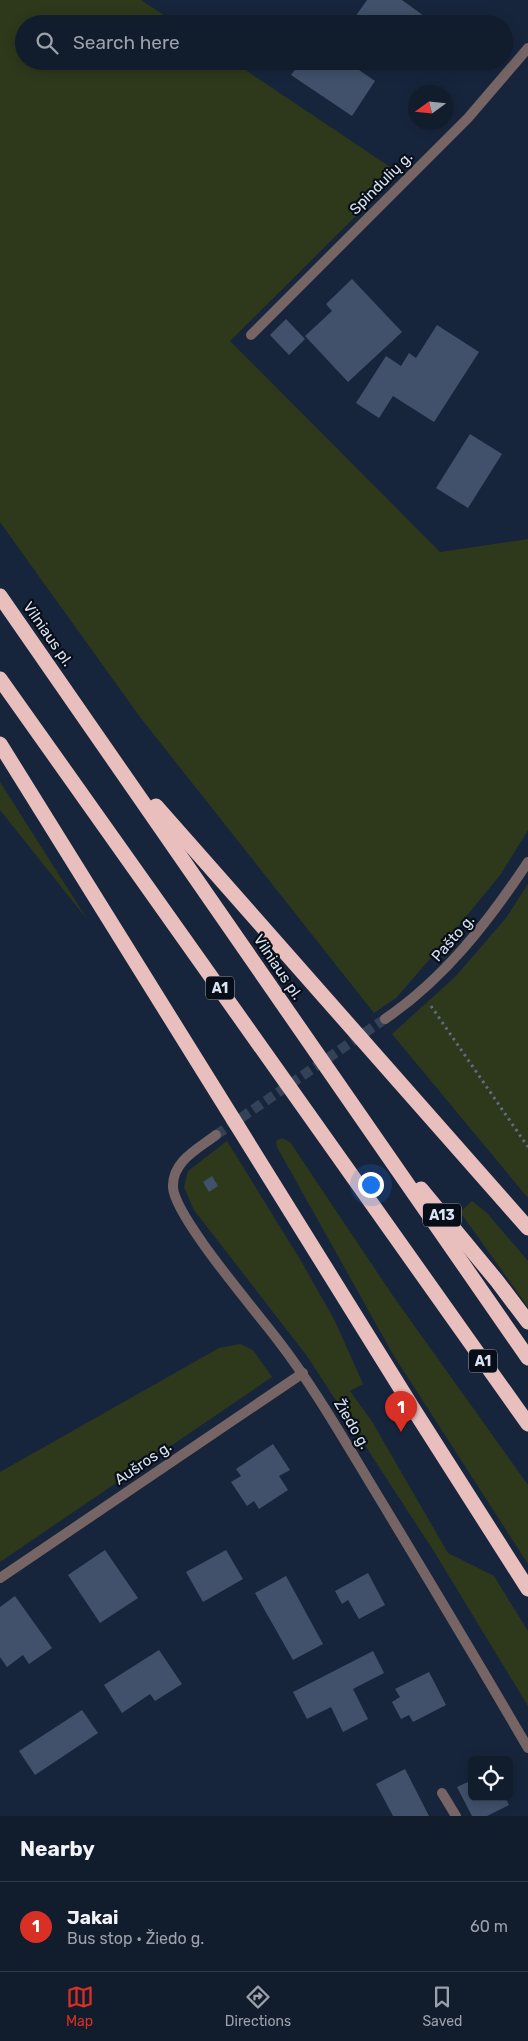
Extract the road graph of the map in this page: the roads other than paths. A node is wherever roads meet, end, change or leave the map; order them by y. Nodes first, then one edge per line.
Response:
1 (528, 48) edge
2 (513, 66) edge
3 (509, 70) edge
4 (251, 335) dead end
5 (0, 596) edge
6 (0, 679) edge
7 (0, 744) edge
8 (112, 756) junction
9 (528, 862) edge
10 (385, 1019) tunnel mouth
11 (354, 1110) junction
12 (216, 1135) tunnel mouth
13 (528, 1228) edge
14 (528, 1322) edge
15 (528, 1358) edge
16 (303, 1374) junction
17 (528, 1424) edge
18 (0, 1578) edge
19 (528, 1589) edge
20 (528, 1748) edge
21 (442, 1793) dead end
22 (456, 1816) edge

1 - 2 street, Spindulių g.
3 - 4 street, Spindulių g.
5 - 8 highway, Vilniaus pl. / A1
6 - 17 highway, A1
7 - 19 highway
8 - 11 highway, Vilniaus pl. / A1
8 - 13 highway
9 - 10 street, Pašto g.
11 - 14 highway, A13
11 - 15 highway, Vilniaus pl. / A1
12 - 16 street, Žiedo g.
16 - 18 street, Aušros g.
16 - 20 street, Žiedo g.
21 - 22 street

